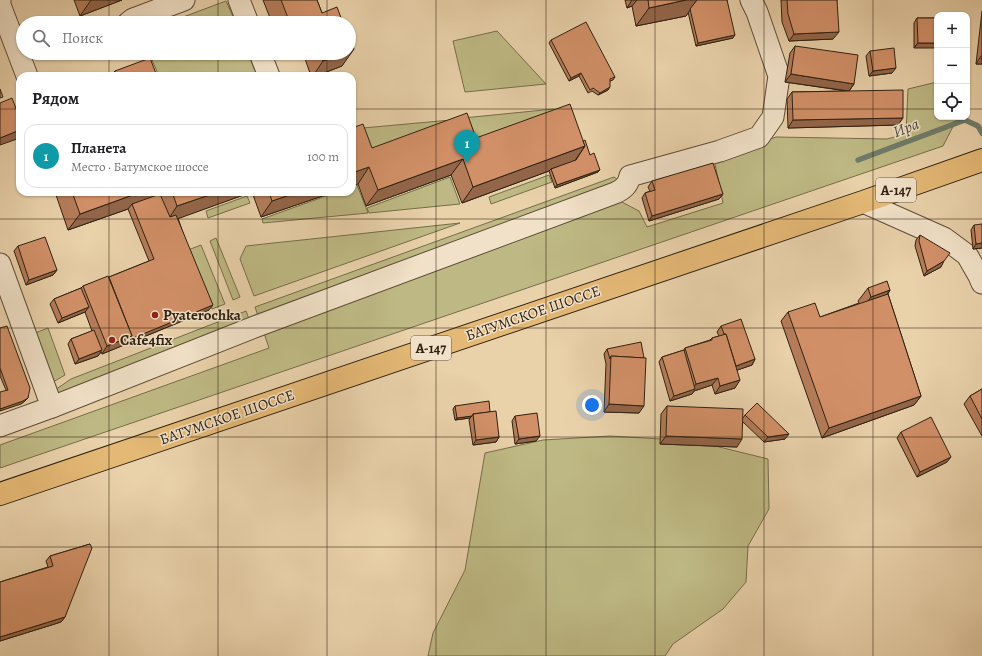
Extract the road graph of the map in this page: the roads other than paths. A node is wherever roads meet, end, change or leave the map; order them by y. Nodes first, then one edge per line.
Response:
1 (0, 0) edge
2 (184, 0) edge
3 (239, 0) edge
4 (751, 0) edge
5 (141, 16) edge
6 (245, 16) edge
7 (16, 47) edge
8 (21, 60) edge
9 (263, 60) edge
10 (25, 72) edge
11 (267, 72) edge
12 (982, 160) edge
13 (862, 202) junction
14 (0, 264) edge
15 (982, 283) edge
16 (52, 407) junction
17 (0, 426) edge
18 (0, 494) edge

1 - 7 street
2 - 5 street
3 - 6 street
4 - 16 street
8 - 10 street
9 - 11 street
12 - 13 highway, БАТУМСКОЕ ШОССЕ / А-147
13 - 15 street
13 - 18 highway, БАТУМСКОЕ ШОССЕ / А-147
14 - 16 street
16 - 17 street

